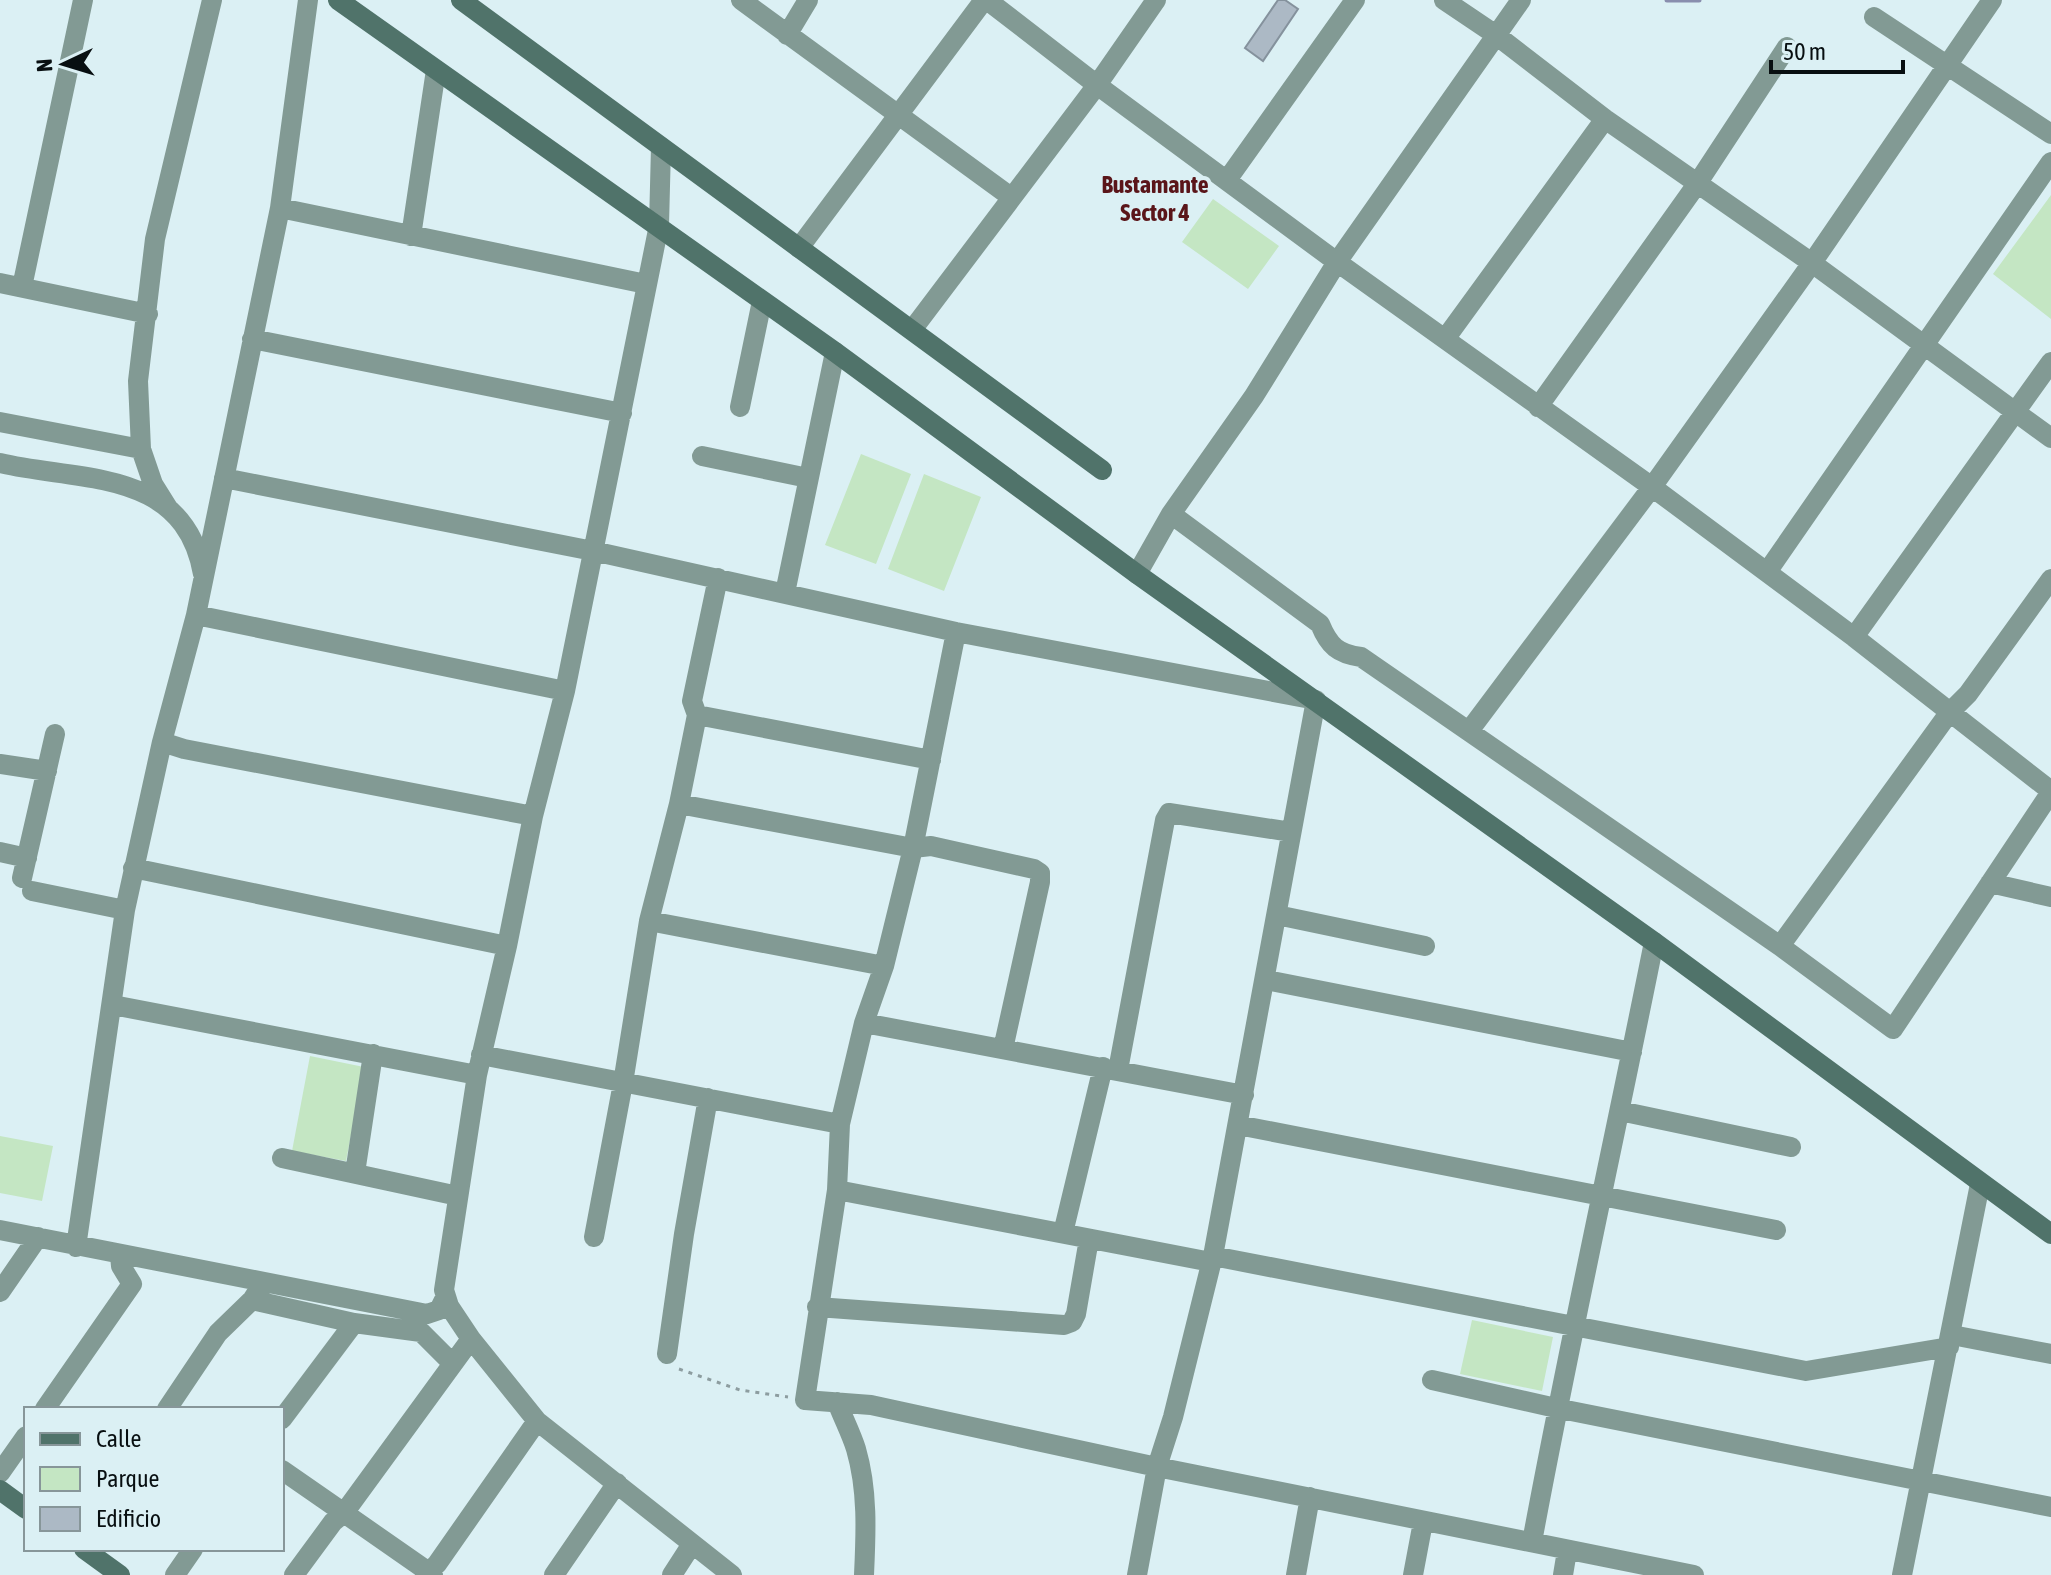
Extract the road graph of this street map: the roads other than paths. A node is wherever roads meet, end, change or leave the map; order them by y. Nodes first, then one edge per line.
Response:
1 (83, 0) edge
2 (212, 0) edge
3 (308, 0) edge
4 (338, 0) edge
5 (461, 0) edge
6 (483, 0) edge
7 (741, 0) edge
8 (808, 0) edge
9 (985, 0) edge
10 (1156, 0) edge
11 (1355, 0) edge
12 (1444, 0) edge
13 (1521, 0) edge
14 (1992, 0) edge
15 (1874, 17) dead end
16 (490, 22) junction
17 (787, 35) junction
18 (1496, 35) junction
19 (1787, 47) dead end
20 (1948, 65) junction
21 (436, 70) junction
22 (1097, 85) junction
23 (897, 114) junction
24 (1605, 119) junction
25 (2051, 134) edge
26 (661, 147) junction
27 (2051, 162) edge
28 (1227, 180) junction
29 (1697, 184) junction
30 (1011, 197) junction
31 (280, 208) junction
32 (659, 225) junction
33 (411, 236) junction
34 (799, 248) junction
35 (1337, 262) junction
36 (1812, 263) junction
37 (0, 283) edge
38 (646, 284) junction
39 (22, 287) junction
40 (762, 301) junction
41 (148, 314) junction
42 (912, 330) junction
43 (252, 339) junction
44 (1445, 339) junction
45 (1924, 346) junction
46 (835, 352) junction
47 (2051, 362) edge
48 (740, 407) dead end
49 (1538, 407) junction
50 (2017, 411) junction
51 (622, 413) junction
52 (0, 422) edge
53 (2051, 438) edge
54 (141, 449) junction
55 (702, 456) dead end
56 (0, 463) edge
57 (1102, 470) dead end
58 (224, 478) junction
59 (808, 478) junction
60 (1652, 487) junction
61 (168, 508) junction
62 (1171, 514) junction
63 (593, 551) junction
64 (1767, 572) junction
65 (1137, 574) junction
66 (204, 578) junction
67 (718, 578) junction
68 (2051, 579) edge
69 (785, 593) junction
70 (196, 615) junction
71 (956, 632) junction
72 (1854, 637) junction
73 (565, 691) junction
74 (1316, 700) junction
75 (1949, 713) junction
76 (697, 715) junction
77 (1469, 731) junction
78 (55, 734) dead end
79 (162, 742) junction
80 (931, 760) junction
81 (0, 764) edge
82 (47, 771) junction
83 (2051, 792) edge
84 (679, 804) junction
85 (533, 816) junction
86 (1291, 832) junction
87 (913, 848) junction
88 (0, 852) edge
89 (133, 868) junction
90 (27, 876) junction
91 (1990, 883) junction
92 (2051, 897) edge
93 (125, 910) junction
94 (1277, 915) junction
95 (649, 921) junction
96 (1654, 942) junction
97 (507, 946) junction
98 (1425, 946) dead end
99 (1780, 946) junction
100 (884, 966) junction
101 (1266, 980) junction
102 (113, 1005) junction
103 (864, 1023) junction
104 (1003, 1049) junction
105 (1632, 1052) junction
106 (373, 1054) junction
107 (479, 1065) junction
108 (1111, 1069) junction
109 (623, 1083) junction
110 (1244, 1095) junction
111 (708, 1098) junction
112 (1620, 1111) junction
113 (840, 1124) junction
114 (1238, 1125) junction
115 (1791, 1147) dead end
116 (282, 1158) dead end
117 (355, 1173) junction
118 (1980, 1184) junction
119 (837, 1190) junction
120 (458, 1196) junction
121 (1603, 1197) junction
122 (0, 1230) edge
123 (1776, 1230) dead end
124 (1063, 1233) junction
125 (2051, 1234) edge
126 (38, 1237) junction
127 (594, 1237) dead end
128 (1089, 1239) junction
129 (76, 1247) junction
130 (120, 1255) junction
131 (1212, 1259) junction
132 (264, 1282) junction
133 (0, 1292) edge
134 (445, 1298) junction
135 (252, 1300) junction
136 (817, 1307) junction
137 (354, 1323) junction
138 (1575, 1327) junction
139 (471, 1339) junction
140 (1950, 1341) junction
141 (667, 1354) road end
142 (2051, 1354) edge
143 (453, 1364) junction
144 (1432, 1380) dead end
145 (837, 1402) junction
146 (46, 1407) edge
147 (168, 1407) edge
148 (1556, 1408) junction
149 (284, 1416) edge
150 (537, 1421) junction
151 (24, 1439) edge
152 (1157, 1467) junction
153 (284, 1471) edge
154 (0, 1473) edge
155 (1922, 1480) junction
156 (617, 1483) junction
157 (0, 1490) edge
158 (1310, 1497) junction
159 (2051, 1507) edge
160 (24, 1508) edge
161 (344, 1513) junction
162 (1423, 1522) junction
163 (1532, 1542) junction
164 (692, 1544) junction
165 (87, 1551) edge
166 (192, 1551) edge
167 (1567, 1551) junction
168 (429, 1574) edge
169 (120, 1575) edge
170 (175, 1575) edge
171 (294, 1575) edge
172 (554, 1575) edge
173 (672, 1575) edge
174 (732, 1575) edge
175 (864, 1575) edge
176 (1137, 1575) edge
177 (1296, 1575) edge
178 (1413, 1575) edge
179 (1563, 1575) edge
180 (1694, 1575) edge
181 (1902, 1575) edge

1 - 39 street
2 - 41 street
3 - 31 street
4 - 21 street
5 - 16 street
6 - 16 street
7 - 17 street
8 - 17 street
9 - 22 street
9 - 23 street
10 - 22 street
11 - 28 street
12 - 18 street
13 - 18 street
14 - 20 street
15 - 20 street
16 - 26 street
17 - 23 street
18 - 24 street
18 - 35 street
19 - 29 street
20 - 25 street
20 - 36 street
21 - 32 street
21 - 33 street
22 - 28 street
22 - 30 street
23 - 30 street
23 - 34 street
24 - 29 street
24 - 44 street
26 - 32 street
26 - 34 street
27 - 45 street
28 - 35 street
29 - 36 street
29 - 49 street
30 - 42 street
31 - 33 street
31 - 43 street
32 - 38 street
32 - 40 street
33 - 38 street
34 - 42 street
35 - 44 street
35 - 62 street
36 - 45 street
36 - 60 street
37 - 39 street
38 - 51 street
39 - 41 street
40 - 46 street
40 - 48 street
41 - 54 street
42 - 57 street
43 - 51 street
43 - 58 street
44 - 49 street
45 - 50 street
45 - 64 street
46 - 59 street
46 - 65 street
47 - 50 street
49 - 60 street
50 - 53 street
50 - 72 street
51 - 63 street
52 - 54 street
54 - 61 street
55 - 59 street
56 - 61 street
58 - 63 street
58 - 66 street
59 - 69 street
60 - 64 street
60 - 77 street
61 - 66 street
62 - 65 street
62 - 77 street
63 - 67 street
63 - 73 street
64 - 72 street
65 - 74 street
66 - 70 street
67 - 69 street
67 - 76 street
68 - 75 street
69 - 71 street
70 - 73 street
70 - 79 street
71 - 74 street
71 - 80 street
72 - 75 street
73 - 85 street
74 - 86 street
74 - 96 street
75 - 83 street
75 - 99 street
76 - 80 street
76 - 84 street
77 - 99 street
78 - 82 street
79 - 85 street
79 - 89 street
80 - 87 street
81 - 82 street
82 - 90 street
83 - 91 street
84 - 87 street
84 - 95 street
85 - 97 street
86 - 94 street
86 - 108 street
87 - 100 street
87 - 104 street
88 - 90 street
89 - 93 street
89 - 97 street
90 - 93 street
91 - 92 street
91 - 99 street
93 - 102 street
94 - 98 street
94 - 101 street
95 - 100 street
95 - 109 street
96 - 105 street
96 - 118 street
97 - 107 street
100 - 103 street
101 - 105 street
101 - 110 street
102 - 106 street
102 - 129 street
103 - 104 street
103 - 113 street
104 - 108 street
105 - 112 street
106 - 107 street
106 - 117 street
107 - 109 street
107 - 120 street
108 - 110 street
108 - 124 street
109 - 111 street
109 - 127 street
110 - 114 street
111 - 113 street
111 - 141 street
112 - 115 street
112 - 121 street
113 - 119 street
114 - 121 street
114 - 131 street
116 - 117 street
117 - 120 street
118 - 125 street
118 - 140 street
119 - 124 street
119 - 136 street
120 - 134 street
121 - 123 street
121 - 138 street
122 - 126 street
124 - 128 street
126 - 129 street
126 - 133 street
128 - 131 street
128 - 136 street
129 - 130 street
130 - 132 street
130 - 146 street
131 - 138 street
131 - 152 street
132 - 134 street
132 - 135 street
134 - 139 street
135 - 137 street
135 - 147 street
136 - 145 street
137 - 143 street
137 - 149 street
138 - 140 street
138 - 148 street
139 - 143 street
139 - 150 street
140 - 142 street
140 - 155 street
143 - 161 street
144 - 148 street
145 - 152 street
145 - 175 street
148 - 155 street
148 - 163 street
150 - 156 street
150 - 168 street
151 - 154 street
152 - 158 street
152 - 176 street
153 - 161 street
155 - 159 street
155 - 181 street
156 - 164 street
156 - 172 street
157 - 160 street
158 - 162 street
158 - 177 street
161 - 168 street
161 - 171 street
162 - 163 street
162 - 178 street
163 - 167 street
164 - 173 street
164 - 174 street
165 - 169 street
166 - 170 street
167 - 179 street
167 - 180 street

